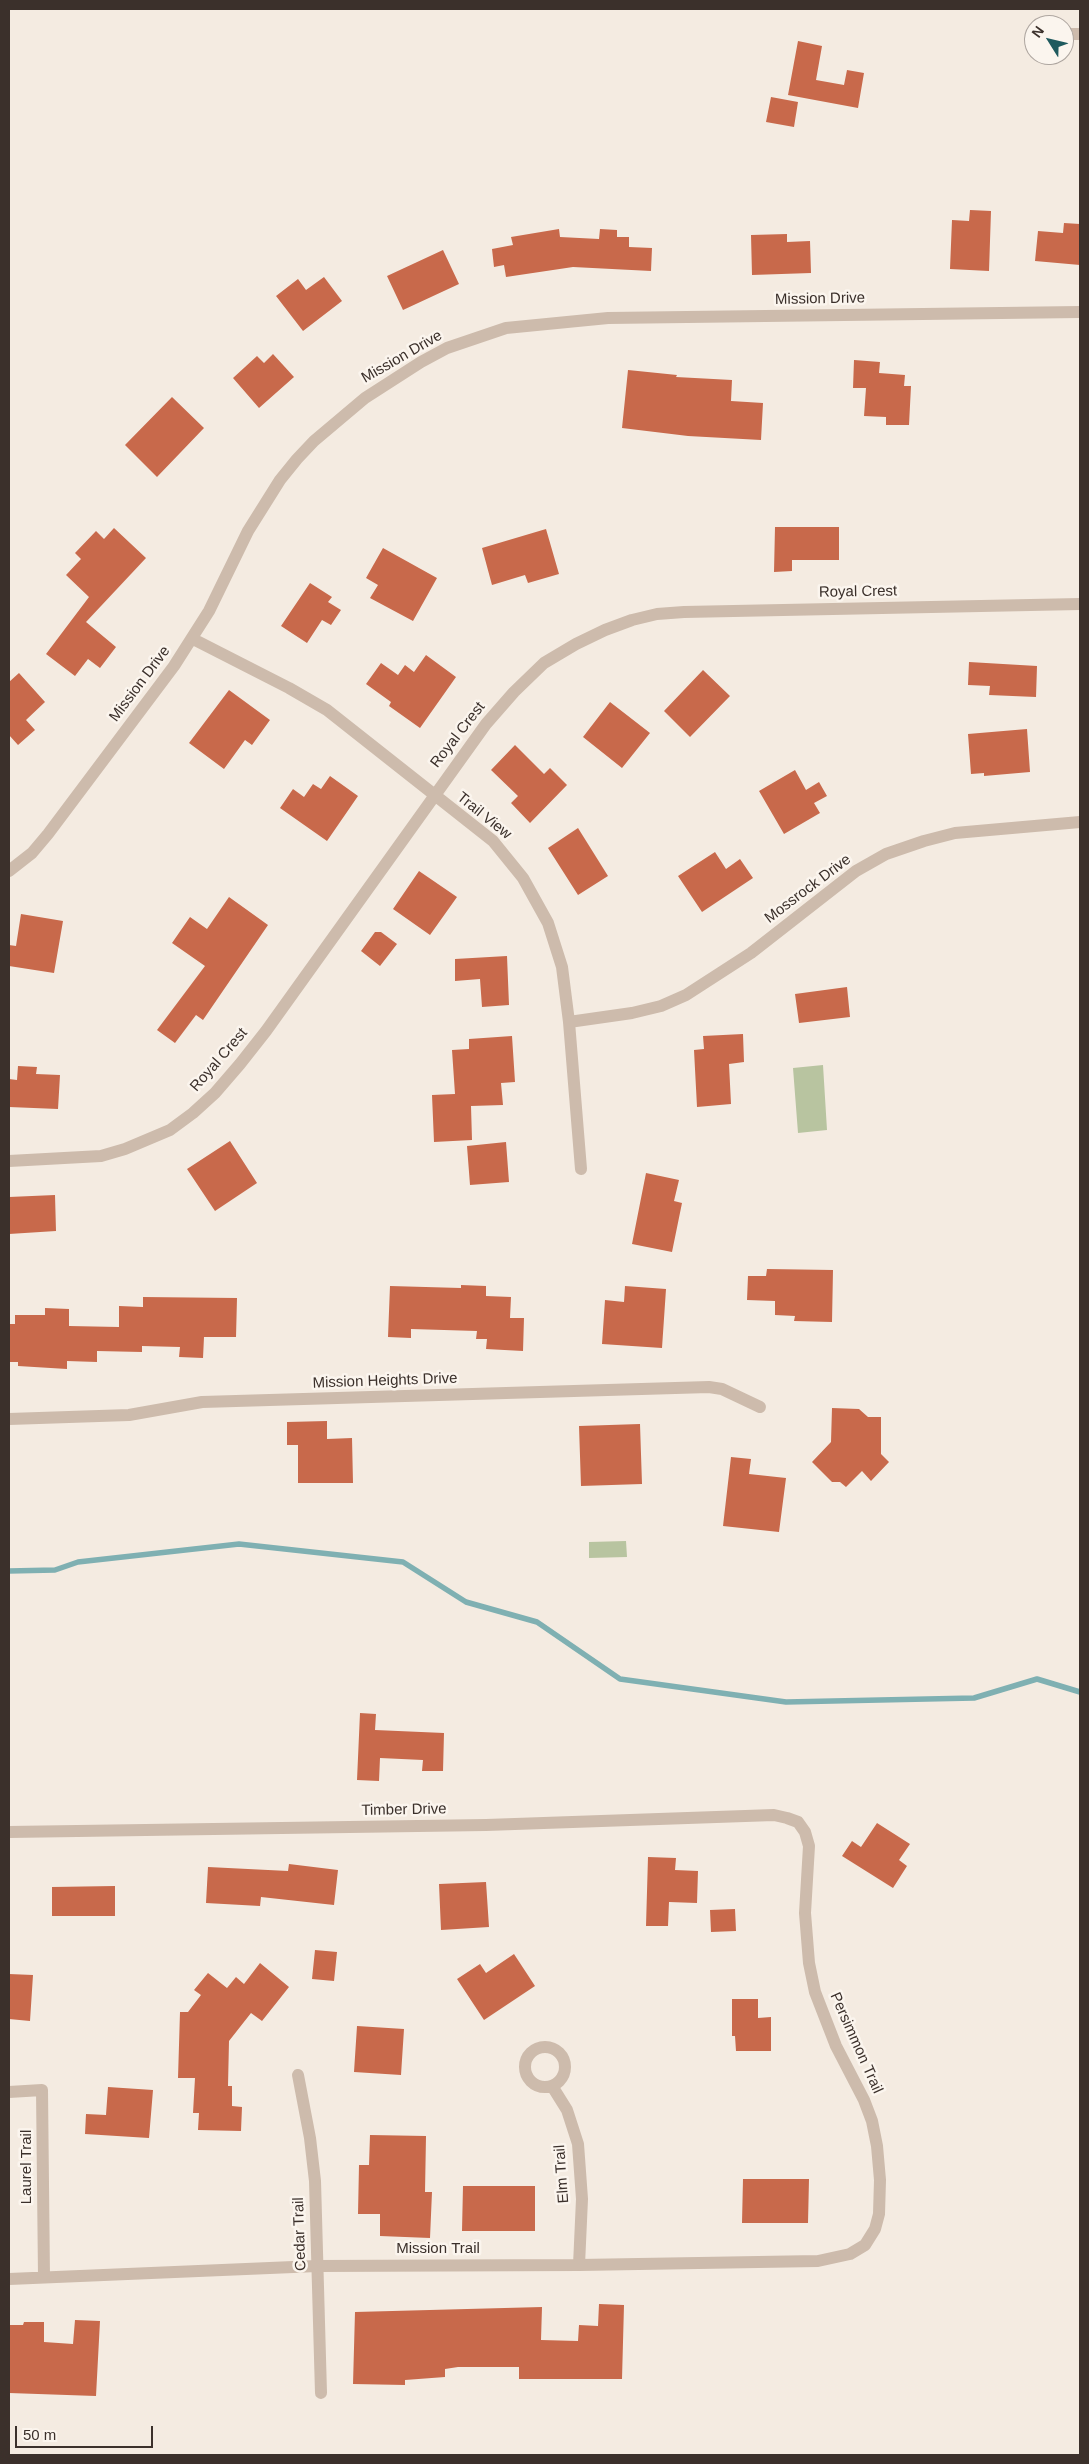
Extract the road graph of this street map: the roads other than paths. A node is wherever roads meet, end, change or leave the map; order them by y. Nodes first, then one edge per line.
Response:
1 (1080, 312) edge
2 (1080, 604) edge
3 (193, 639) junction
4 (432, 796) junction
5 (1080, 822) edge
6 (9, 871) edge
7 (570, 1022) junction
8 (9, 1161) edge
9 (581, 1169) dead end
10 (760, 1407) dead end
11 (9, 1419) edge
12 (798, 1822) joint
13 (9, 1832) edge
14 (298, 2075) dead end
15 (552, 2086) dead end
16 (9, 2092) edge
17 (865, 2245) joint
18 (579, 2265) junction
19 (317, 2266) junction
20 (44, 2277) junction
21 (9, 2279) edge
22 (322, 2393) dead end

1 - 3 street, Mission Drive
2 - 4 street, Royal Crest
3 - 4 street, Trail View
3 - 6 street, Mission Drive
4 - 7 street, Trail View
4 - 8 street, Royal Crest
5 - 7 street, Mossrock Drive
7 - 9 street, Trail View
10 - 11 street, Mission Heights Drive
12 - 13 street, Timber Drive
12 - 17 street, Persimmon Trail
14 - 19 street, Cedar Trail
15 - 18 street, Elm Trail
16 - 20 street, Laurel Trail
17 - 18 street, Mission Trail
18 - 19 street, Mission Trail
19 - 20 street, Mission Trail
19 - 22 street, Cedar Trail
20 - 21 street, Mission Trail

